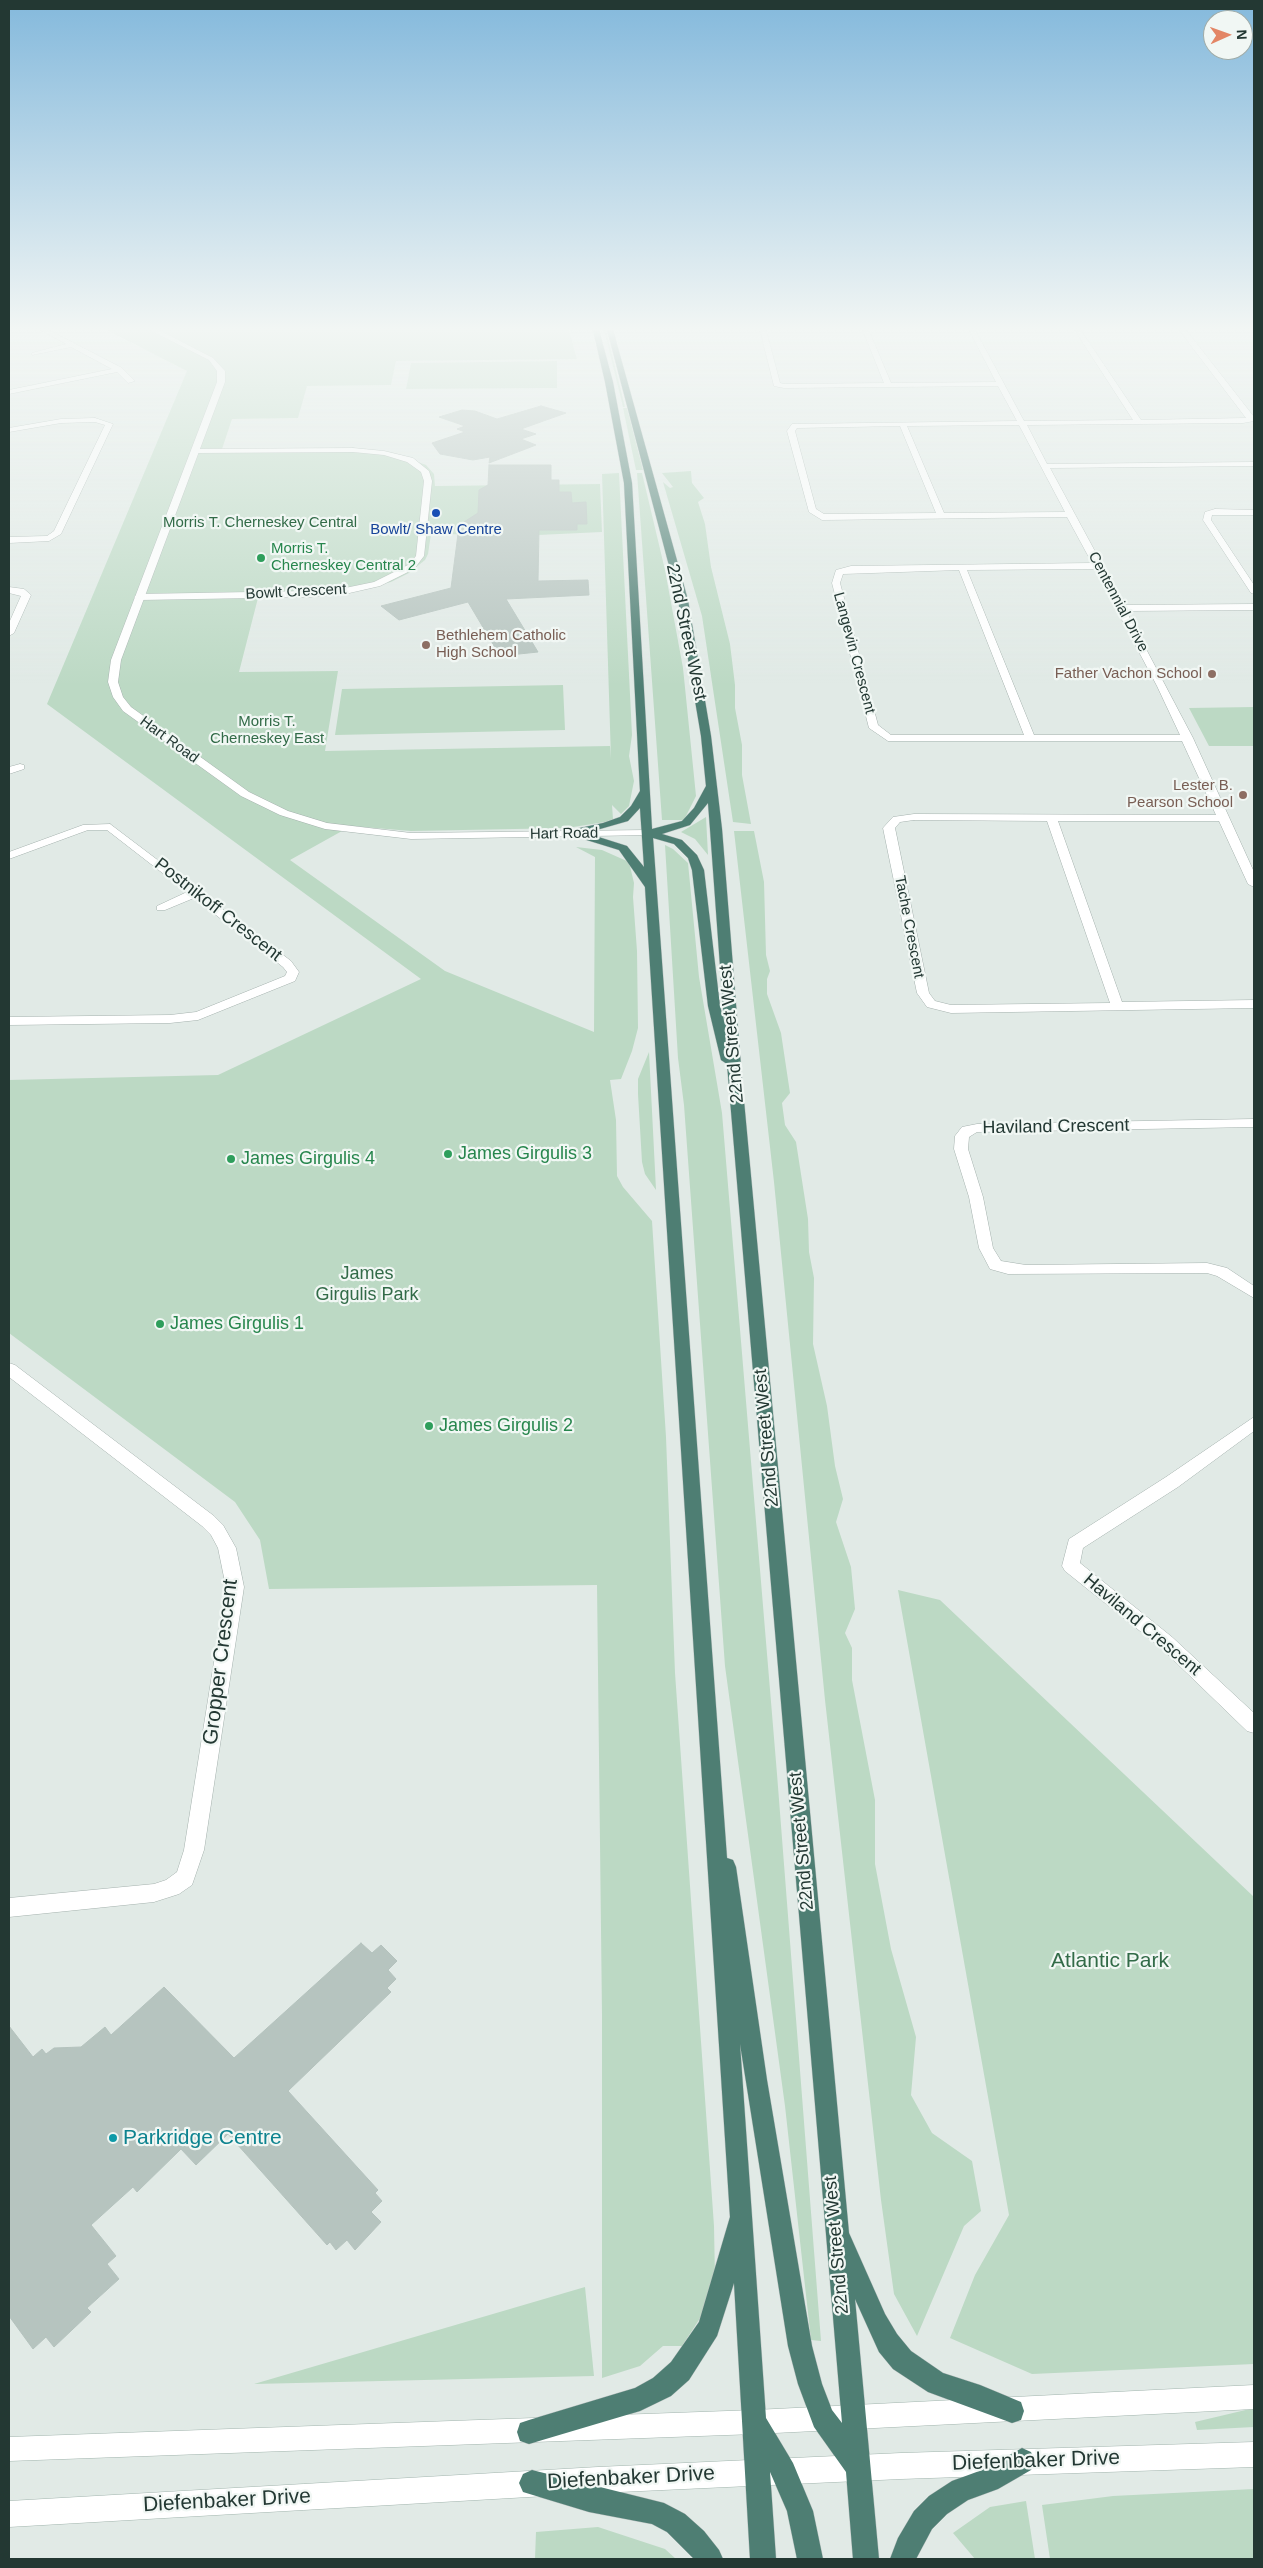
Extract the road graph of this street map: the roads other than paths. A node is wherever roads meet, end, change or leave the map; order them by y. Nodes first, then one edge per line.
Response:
1 (99, 446) edge
2 (197, 446) edge
3 (621, 446) edge
4 (641, 446) edge
5 (795, 446) edge
6 (912, 446) edge
7 (1034, 446) edge
8 (195, 451) junction
9 (1254, 464) edge
10 (1045, 466) junction
11 (1254, 512) edge
12 (1070, 514) junction
13 (941, 516) junction
14 (9, 540) edge
15 (1099, 566) junction
16 (962, 568) junction
17 (9, 590) edge
18 (1254, 591) edge
19 (140, 597) junction
20 (1254, 607) edge
21 (1121, 608) junction
22 (9, 633) edge
23 (1030, 737) junction
24 (1188, 738) junction
25 (20, 767) dead end
26 (9, 771) edge
27 (711, 787) junction
28 (646, 790) junction
29 (1052, 818) junction
30 (1223, 818) junction
31 (647, 832) junction
32 (570, 833) junction
33 (9, 856) edge
34 (1254, 884) edge
35 (650, 887) junction
36 (195, 893) junction
37 (161, 908) dead end
38 (1118, 1004) junction
39 (1254, 1004) edge
40 (9, 1021) edge
41 (735, 1079) junction
42 (1254, 1123) edge
43 (1254, 1293) edge
44 (9, 1368) edge
45 (1254, 1423) edge
46 (1254, 1725) edge
47 (708, 1739) junction
48 (9, 1908) edge
49 (742, 2214) junction
50 (835, 2224) junction
51 (1254, 2397) edge
52 (1012, 2411) junction
53 (823, 2418) junction
54 (853, 2418) junction
55 (755, 2422) junction
56 (529, 2432) junction
57 (9, 2449) edge
58 (1254, 2454) edge
59 (1022, 2461) junction
60 (858, 2468) junction
61 (784, 2472) junction
62 (758, 2473) junction
63 (532, 2483) junction
64 (9, 2514) edge
65 (710, 2559) edge
66 (763, 2559) edge
67 (810, 2559) edge
68 (866, 2559) edge
69 (903, 2559) edge

1 - 14 street
2 - 8 street, Hart Road
3 - 28 highway
4 - 27 highway, 22nd Street West
5 - 13 street
6 - 13 street
7 - 10 street, Centennial Drive
8 - 19 street, Hart Road
8 - 19 street, Bowlt Crescent
9 - 10 street
10 - 12 street, Centennial Drive
11 - 18 street
12 - 13 street
12 - 15 street, Centennial Drive
15 - 16 street, Langevin Crescent
15 - 21 street, Centennial Drive
16 - 23 street
16 - 23 street, Langevin Crescent
17 - 22 street
19 - 32 street, Hart Road
20 - 21 street
21 - 24 street, Centennial Drive
23 - 24 street, Langevin Crescent
24 - 30 street, Centennial Drive
25 - 26 street
27 - 31 highway
27 - 41 highway, 22nd Street West
28 - 31 highway
28 - 32 highway
29 - 30 street, Tache Crescent
29 - 38 street
29 - 38 street, Tache Crescent
30 - 34 street, Centennial Drive
31 - 32 street, Hart Road
31 - 35 highway
31 - 41 highway
32 - 35 highway
33 - 36 street, Postnikoff Crescent
35 - 47 highway
36 - 37 street
36 - 40 street, Postnikoff Crescent
38 - 39 street, Tache Crescent
41 - 50 highway, 22nd Street West
42 - 43 street, Haviland Crescent
44 - 48 street, Gropper Crescent
45 - 46 street, Haviland Crescent
47 - 49 highway
47 - 53 highway
49 - 55 highway
49 - 56 highway
50 - 52 highway
50 - 54 highway, 22nd Street West
51 - 52 street
52 - 54 street
53 - 54 street
53 - 55 street
53 - 60 highway
54 - 60 highway, 22nd Street West
55 - 56 street
55 - 61 highway
55 - 62 highway
56 - 57 street
58 - 59 street, Diefenbaker Drive
59 - 60 street, Diefenbaker Drive
59 - 69 highway
60 - 61 street, Diefenbaker Drive
60 - 68 highway, 22nd Street West
61 - 62 street, Diefenbaker Drive
61 - 67 highway
62 - 63 street, Diefenbaker Drive
62 - 66 highway
63 - 64 street, Diefenbaker Drive
63 - 65 highway

